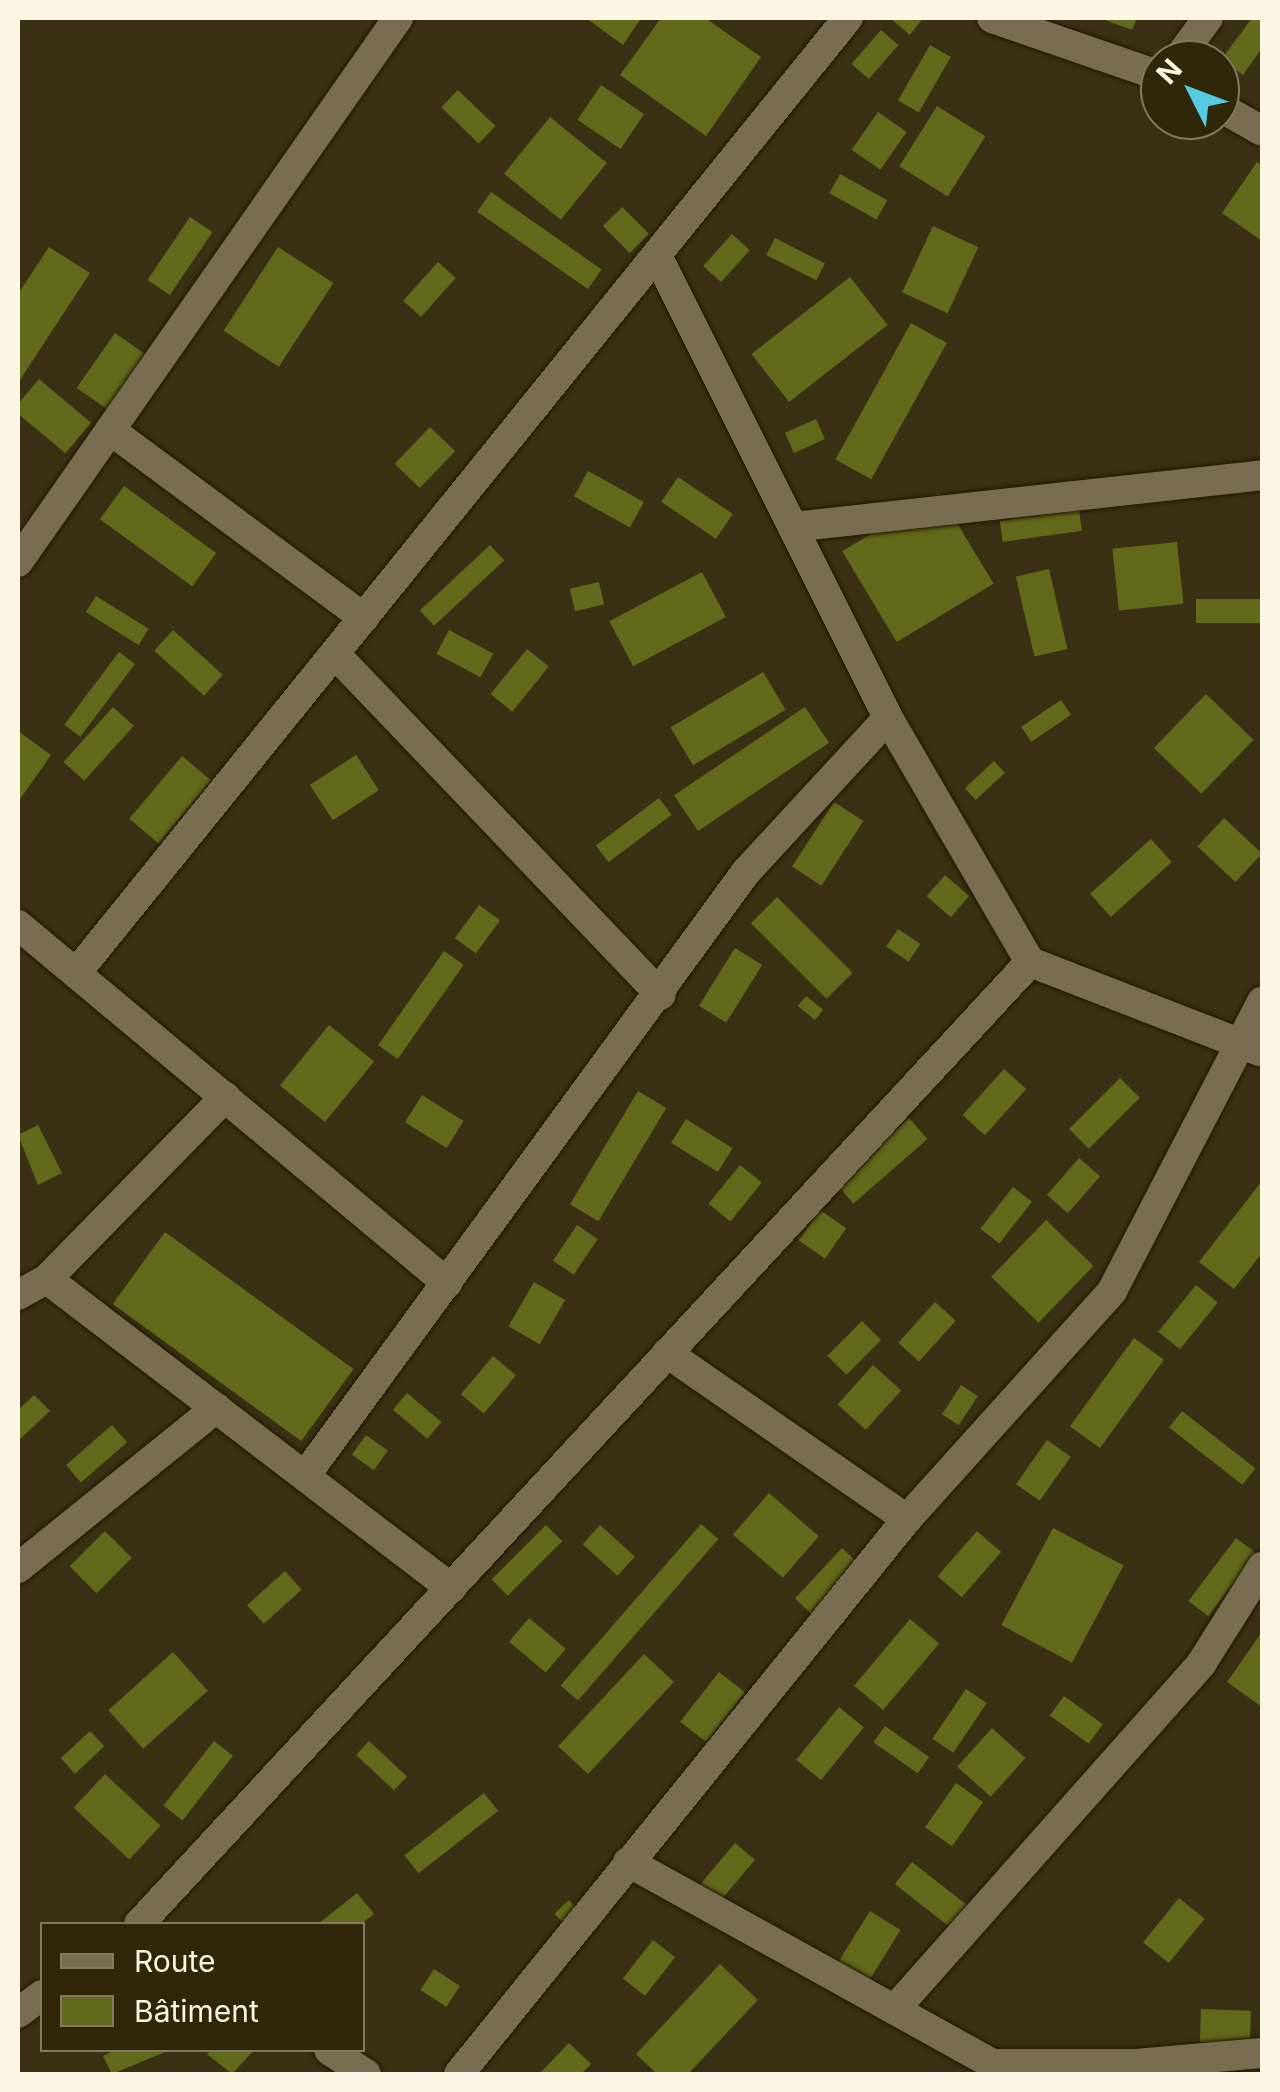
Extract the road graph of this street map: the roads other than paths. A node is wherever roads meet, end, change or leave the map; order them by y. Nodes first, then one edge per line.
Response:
1 (398, 18) edge
2 (848, 18) edge
3 (992, 18) edge
4 (1208, 18) edge
5 (1192, 40) edge
6 (1140, 69) edge
7 (1240, 118) edge
8 (1262, 130) edge
9 (656, 255) junction
10 (110, 430) junction
11 (1262, 475) edge
12 (793, 527) junction
13 (18, 562) edge
14 (364, 618) junction
15 (336, 655) junction
16 (888, 718) junction
17 (18, 925) edge
18 (1030, 962) junction
19 (77, 972) junction
20 (661, 995) junction
21 (1262, 1002) edge
22 (1252, 1049) edge
23 (225, 1096) junction
24 (47, 1279) junction
25 (448, 1284) junction
26 (18, 1294) edge
27 (667, 1353) junction
28 (216, 1408) junction
29 (305, 1476) junction
30 (907, 1519) junction
31 (1262, 1567) edge
32 (18, 1568) edge
33 (450, 1588) junction
34 (628, 1862) junction
35 (142, 1922) edge
36 (40, 1996) edge
37 (895, 2009) junction
38 (18, 2013) edge
39 (332, 2052) edge
40 (1262, 2053) edge
41 (366, 2074) edge
42 (459, 2074) edge

1 - 10 street
2 - 9 street
3 - 6 street
4 - 5 street
7 - 8 street
9 - 12 street
9 - 14 street
10 - 13 street
10 - 14 street
11 - 12 street
12 - 16 street
14 - 15 street
15 - 19 street
15 - 20 street
16 - 18 street
16 - 20 street
17 - 19 street
18 - 22 street
18 - 27 street
19 - 23 street
20 - 25 street
21 - 22 street
22 - 30 street
23 - 24 street
23 - 25 street
24 - 26 street
24 - 28 street
25 - 29 street
27 - 30 street
27 - 33 street
28 - 29 street
28 - 32 street
29 - 33 street
30 - 34 street
31 - 37 street
33 - 35 street
34 - 37 street
34 - 42 street
36 - 38 street
37 - 40 street
39 - 41 street

